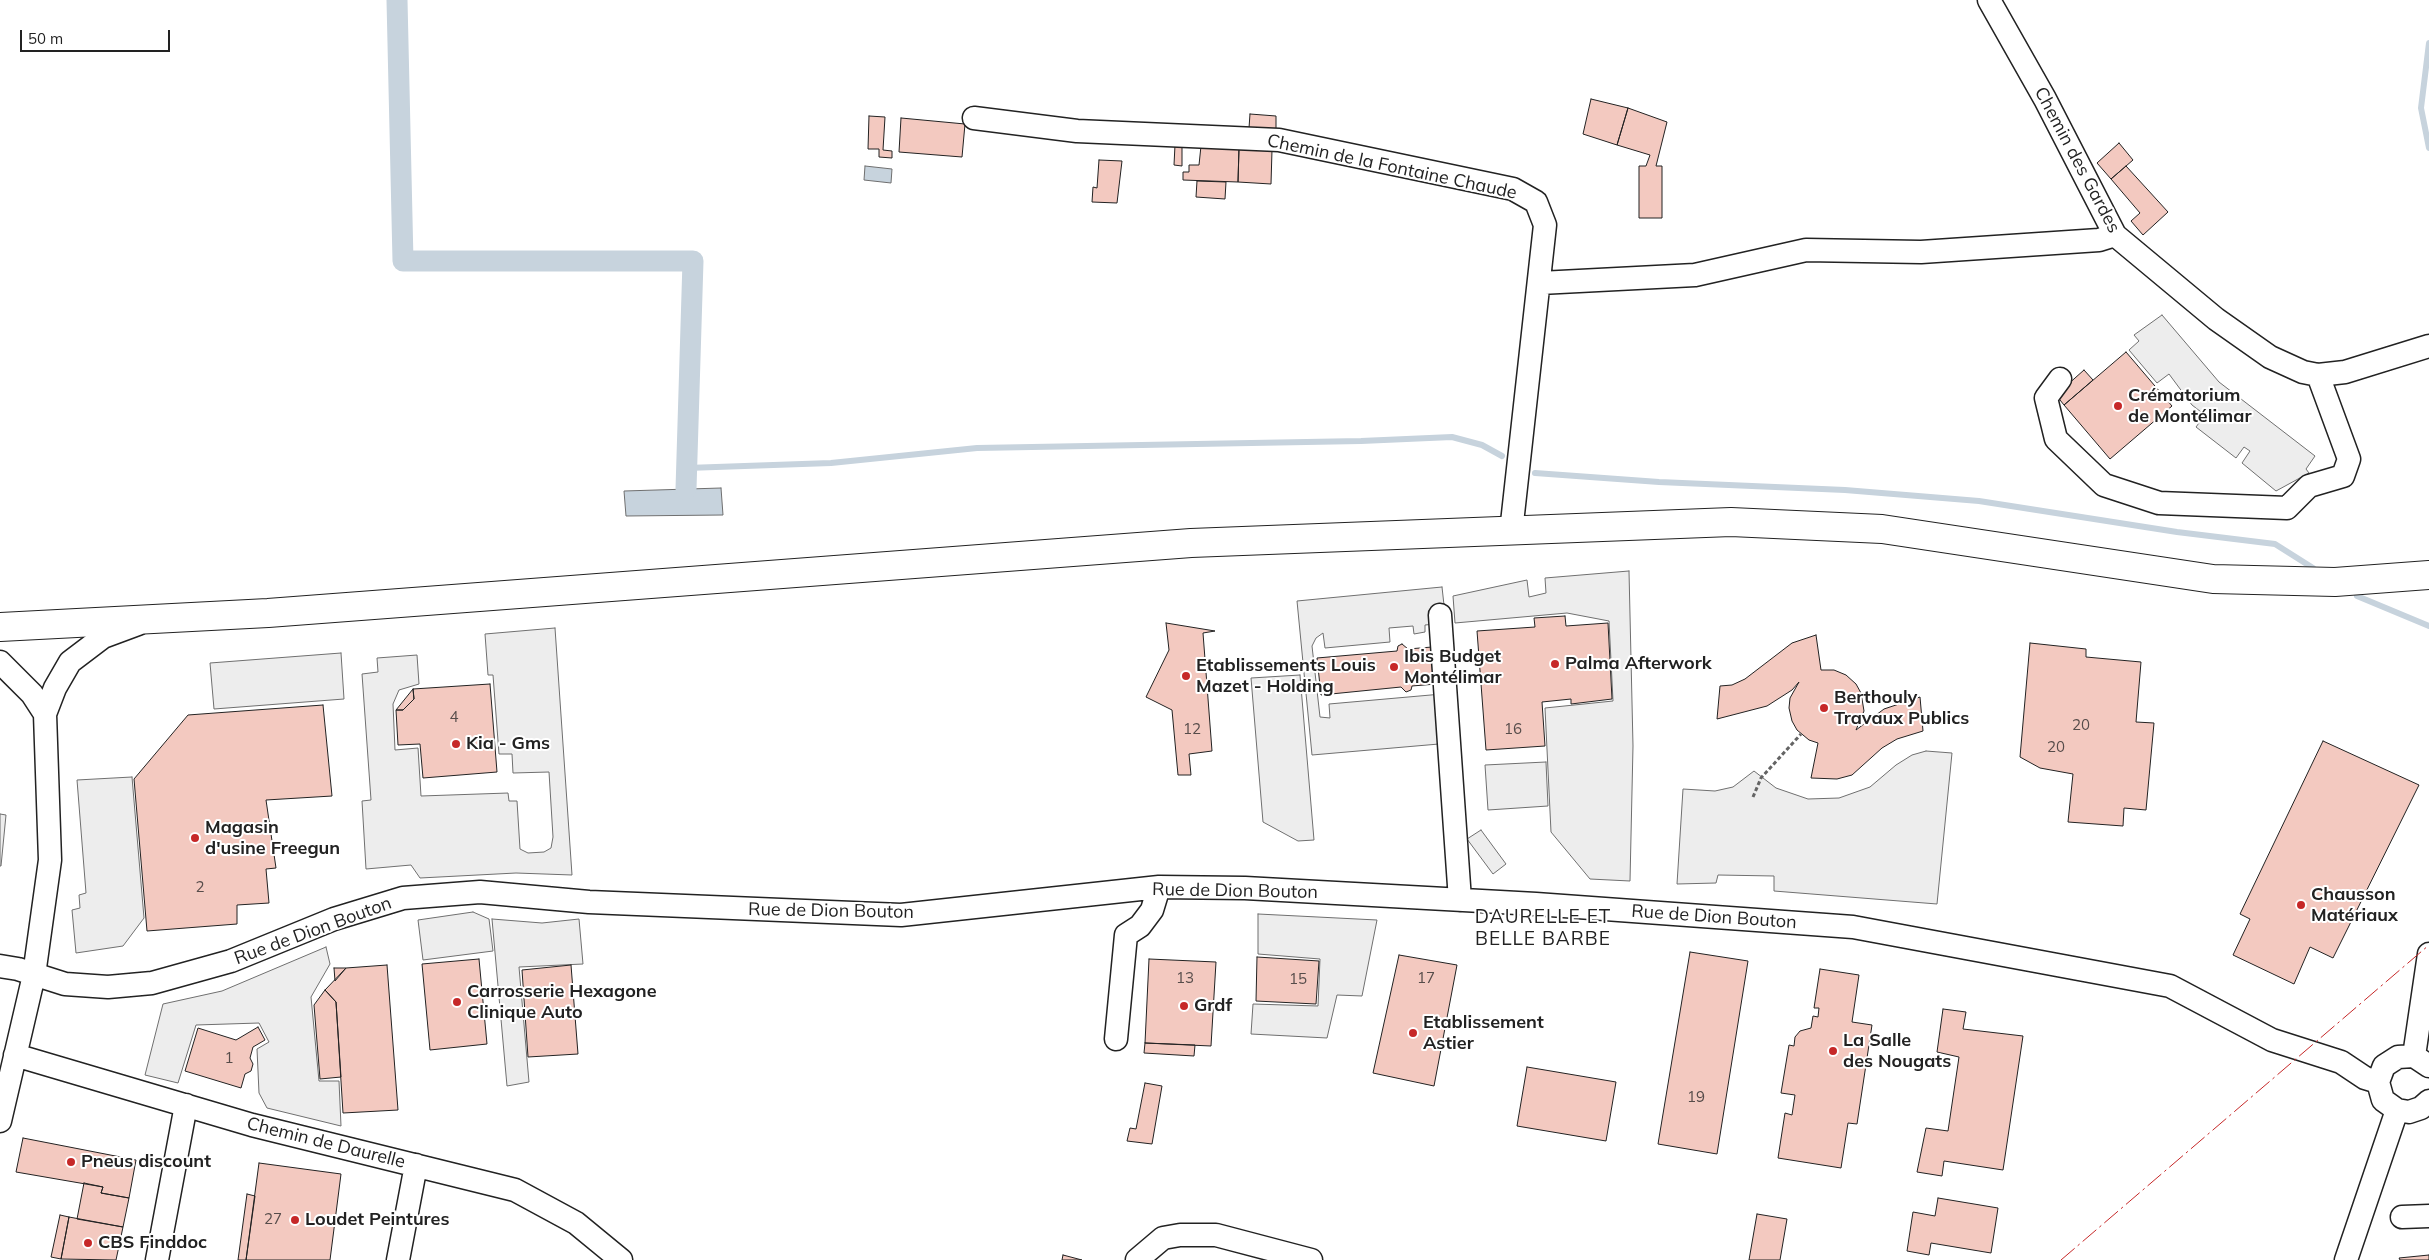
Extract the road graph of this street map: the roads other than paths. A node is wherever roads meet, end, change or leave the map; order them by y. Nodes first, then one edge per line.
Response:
1 (1988, 0) edge
2 (974, 118) dead end
3 (2115, 235) junction
4 (1540, 283) junction
5 (2429, 346) edge
6 (2318, 375) junction
7 (2060, 379) dead end
8 (1511, 532) junction
9 (2429, 575) edge
10 (1440, 615) dead end
11 (151, 619) junction
12 (0, 627) edge
13 (0, 662) edge
14 (45, 714) junction
15 (1159, 887) junction
16 (1460, 900) junction
17 (2429, 954) edge
18 (0, 966) edge
19 (34, 975) junction
20 (1116, 1039) dead end
21 (15, 1055) junction
22 (2412, 1060) edge
23 (2341, 1062) junction
24 (2378, 1082) junction
25 (186, 1105) junction
26 (2426, 1106) edge
27 (2397, 1110) junction
28 (0, 1121) edge
29 (416, 1165) junction
30 (2429, 1216) edge
31 (2402, 1217) dead end
32 (157, 1260) edge
33 (398, 1260) edge
34 (622, 1260) edge
35 (1137, 1260) edge
36 (1311, 1260) edge
37 (2346, 1260) edge

1 - 3 street, Chemin des Gardes
2 - 4 street, Chemin de la Fontaine Chaude
3 - 4 street
3 - 6 street, Chemin des Gardes
4 - 8 street, Chemin de la Fontaine Chaude
5 - 6 street
6 - 7 street
8 - 9 main road
8 - 11 main road
10 - 16 street
11 - 12 main road
11 - 14 street
13 - 14 street
14 - 19 street
15 - 16 street, Rue de Dion Bouton
15 - 19 street, Rue de Dion Bouton
15 - 20 street
16 - 23 street, Rue de Dion Bouton
17 - 22 street
18 - 19 street, Rue de Dion Bouton
19 - 21 street
21 - 25 street, Chemin de Daurelle
21 - 28 street
22 - 23 street, Rue de Dion Bouton
22 - 24 street
23 - 24 street, Rue de Dion Bouton
24 - 27 street
25 - 29 street, Chemin de Daurelle
25 - 32 street
26 - 27 street
27 - 37 street
29 - 33 street
29 - 34 street, Chemin de Daurelle
30 - 31 street
35 - 36 street

